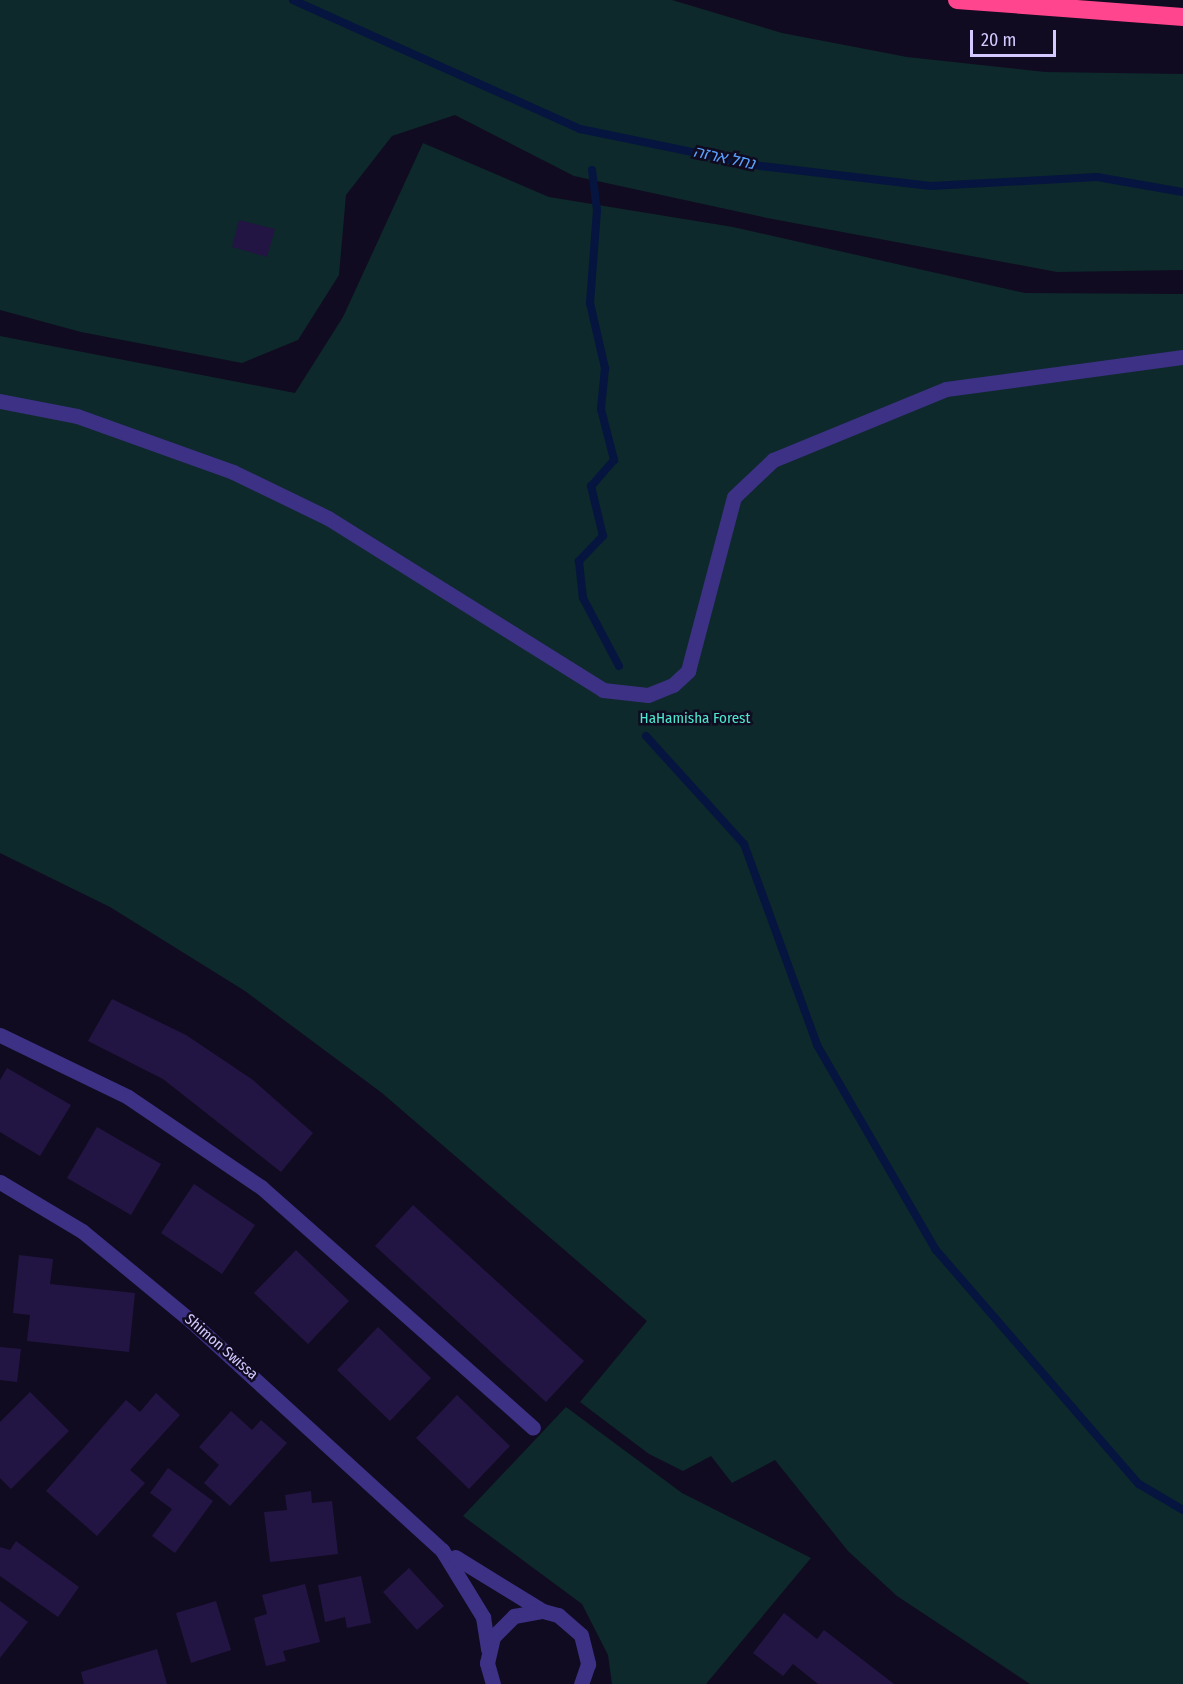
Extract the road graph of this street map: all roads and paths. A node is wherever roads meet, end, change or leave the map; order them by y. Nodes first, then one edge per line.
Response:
1 (957, 0) edge
2 (1183, 17) edge
3 (1183, 357) edge
4 (0, 401) edge
5 (0, 1035) edge
6 (0, 1182) edge
7 (533, 1428) dead end
8 (424, 1533) junction
9 (543, 1611) junction
10 (488, 1650) junction
11 (588, 1664) junction
12 (493, 1684) edge
13 (581, 1684) edge
14 (588, 1684) edge

1 - 2 highway
3 - 4 street
5 - 7 street
6 - 8 street, Shimon Swissa
8 - 9 street, Shimon Swissa
8 - 10 street, Shimon Swissa
9 - 10 street
9 - 11 street, Shimon Swissa
10 - 12 street, Shimon Swissa
11 - 13 street
11 - 14 street

